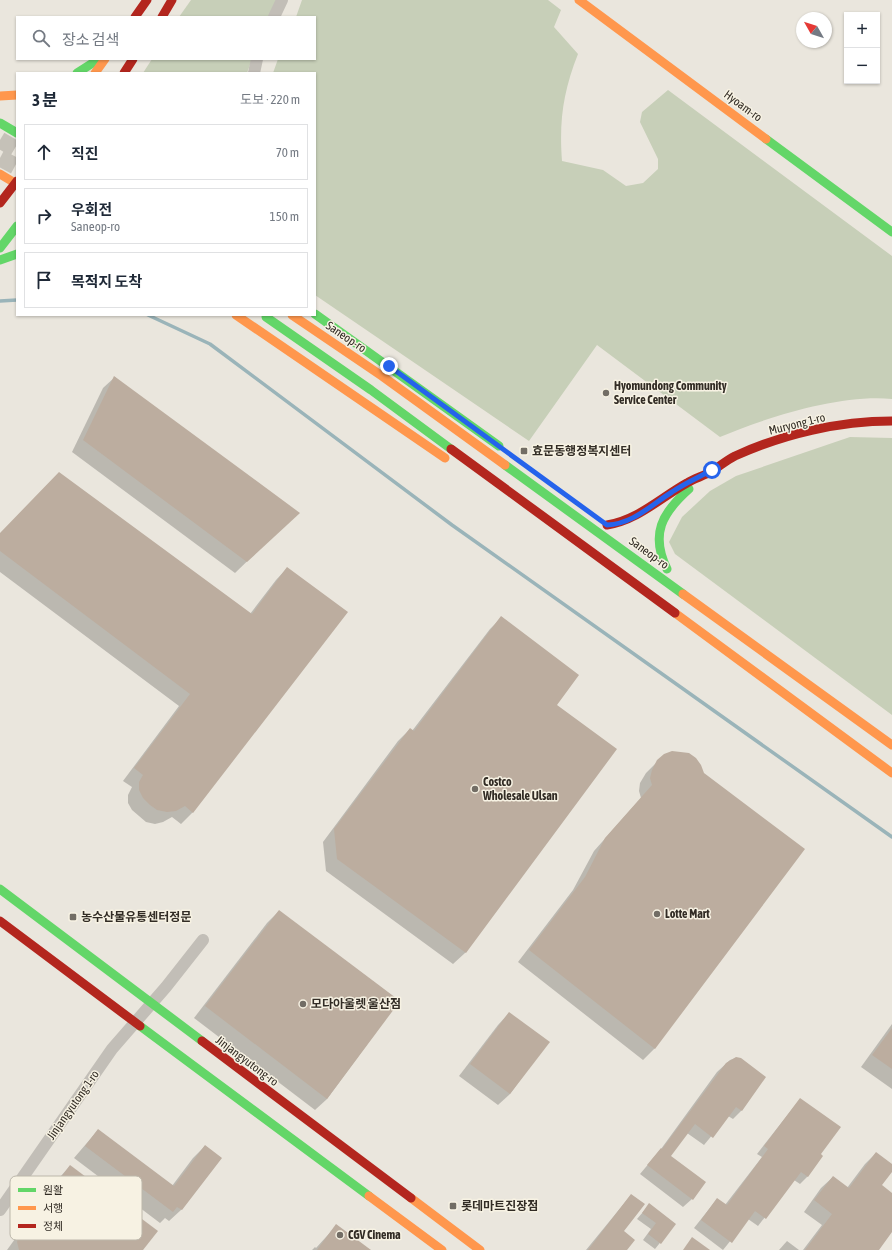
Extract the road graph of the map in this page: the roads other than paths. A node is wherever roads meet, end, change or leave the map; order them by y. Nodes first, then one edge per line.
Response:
1 (148, 0) edge
2 (172, 0) edge
3 (282, 0) edge
4 (579, 0) edge
5 (136, 16) edge
6 (163, 16) edge
7 (274, 16) edge
8 (97, 60) edge
9 (104, 60) edge
10 (133, 60) edge
11 (134, 60) edge
12 (257, 60) edge
13 (79, 72) edge
14 (96, 72) edge
15 (125, 72) edge
16 (131, 72) edge
17 (254, 72) edge
18 (16, 95) edge
19 (0, 96) edge
20 (0, 123) edge
21 (16, 132) edge
22 (0, 174) edge
23 (16, 183) edge
24 (0, 203) edge
25 (16, 227) edge
26 (892, 232) edge
27 (0, 248) edge
28 (16, 254) edge
29 (0, 260) edge
30 (316, 315) edge
31 (237, 316) edge
32 (293, 316) edge
33 (266, 318) dead end
34 (892, 421) edge
35 (507, 452) dead end
36 (450, 462) dead end
37 (712, 470) junction
38 (489, 489) dead end
39 (619, 534) dead end
40 (655, 560) dead end
41 (647, 595) junction
42 (791, 660) dead end
43 (892, 739) edge
44 (892, 744) edge
45 (892, 773) edge
46 (0, 890) edge
47 (0, 921) edge
48 (203, 940) dead end
49 (151, 1004) junction
50 (135, 1022) junction
51 (24, 1176) edge
52 (10, 1196) edge
53 (0, 1210) edge
54 (442, 1250) edge
55 (480, 1250) edge

1 - 5 main road
2 - 6 main road
3 - 7 street
4 - 26 main road, Hyoam-ro
8 - 13 main road
9 - 14 main road
10 - 15 main road
11 - 16 main road
12 - 17 street
18 - 19 main road
20 - 21 main road
22 - 23 main road
23 - 24 main road
25 - 27 main road
28 - 29 main road
30 - 35 main road, Saneop-ro
31 - 36 main road
32 - 44 main road, Saneop-ro
33 - 41 main road
34 - 37 main road, Muryong 1-ro
37 - 39 main road, Saneop-ro
37 - 40 main road, Saneop-ro
38 - 41 main road
41 - 45 main road
42 - 43 main road
46 - 49 main road, Jinjangyutong-ro
47 - 50 main road
48 - 49 street, Jinjangyutong 1-ro
49 - 50 street, Jinjangyutong 1-ro
49 - 55 main road, Jinjangyutong-ro
50 - 51 street, Jinjangyutong 1-ro
50 - 54 main road
52 - 53 street, Jinjangyutong 1-ro

